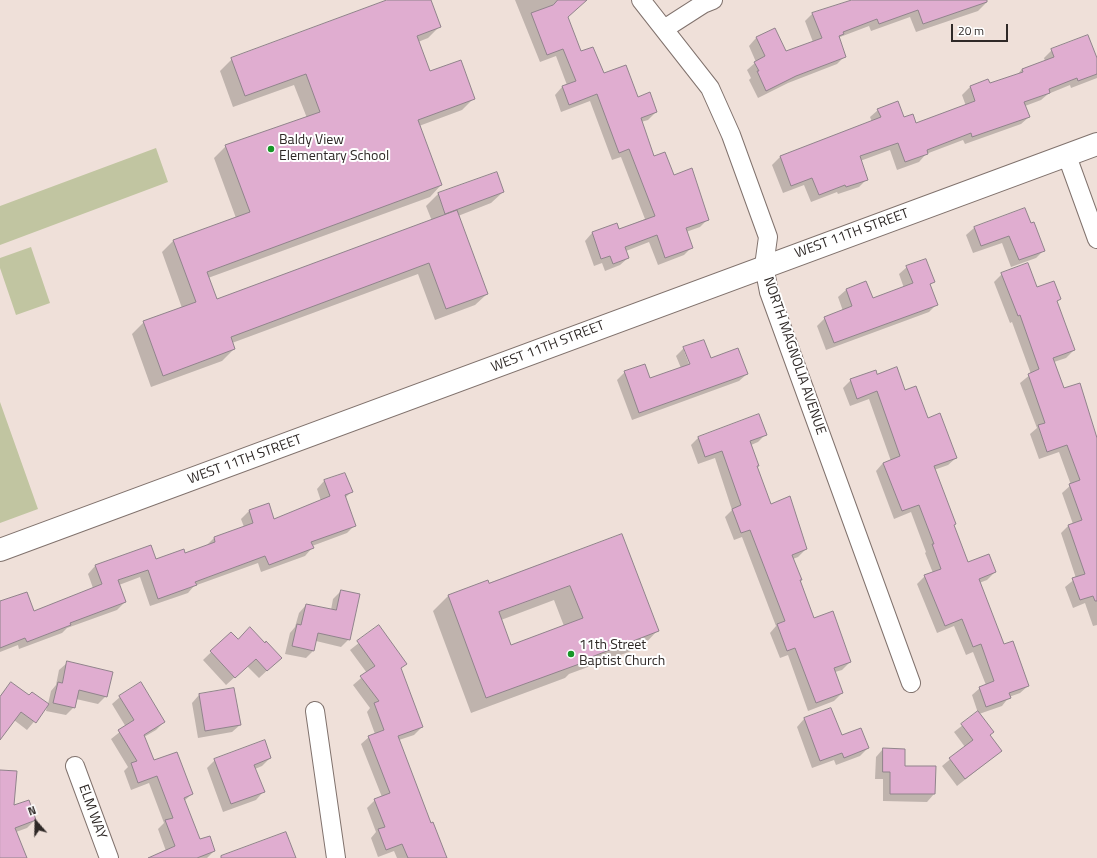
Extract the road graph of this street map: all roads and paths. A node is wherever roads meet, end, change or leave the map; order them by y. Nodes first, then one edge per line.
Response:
1 (641, 0) edge
2 (713, 0) edge
3 (664, 29) junction
4 (1097, 144) edge
5 (1067, 156) junction
6 (1097, 239) edge
7 (764, 266) junction
8 (0, 550) edge
9 (911, 683) dead end
10 (315, 711) dead end
11 (75, 766) dead end
12 (109, 858) edge
13 (336, 858) edge

1 - 3 street, NORTH MAGNOLIA AVENUE
2 - 3 street
3 - 7 street, NORTH MAGNOLIA AVENUE
4 - 5 street, WEST 11TH STREET
5 - 6 street
5 - 7 street, WEST 11TH STREET
7 - 8 street, WEST 11TH STREET
7 - 9 street, NORTH MAGNOLIA AVENUE
10 - 13 street
11 - 12 street, ELM WAY

